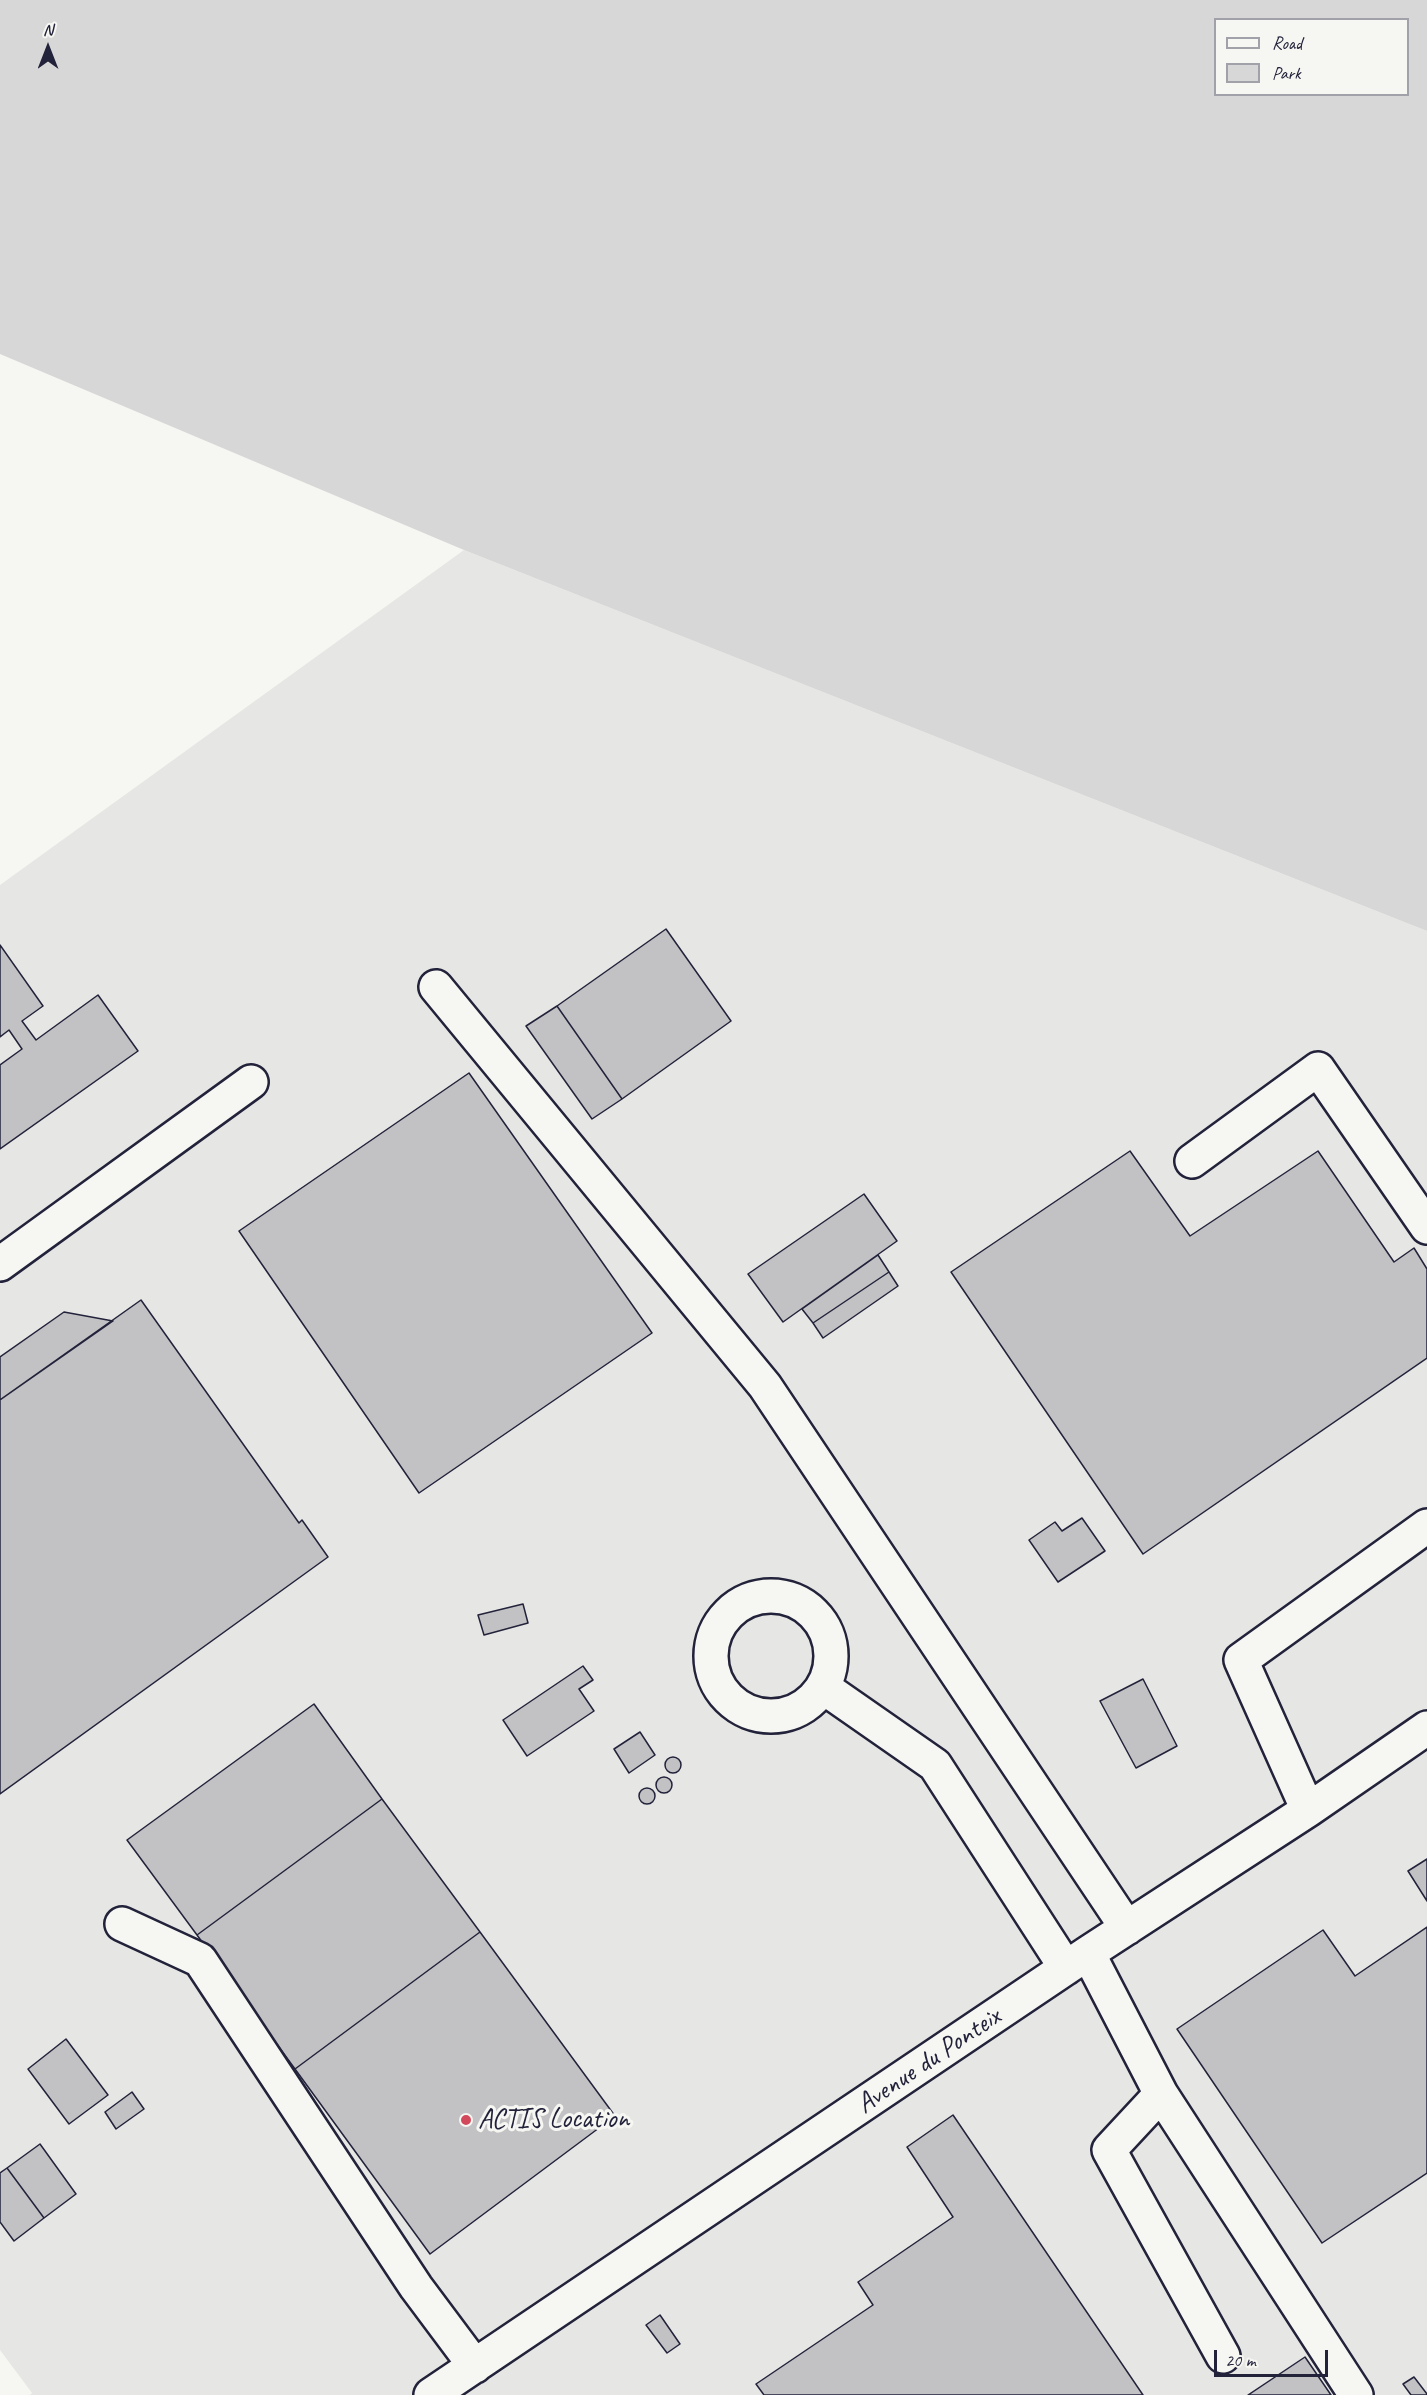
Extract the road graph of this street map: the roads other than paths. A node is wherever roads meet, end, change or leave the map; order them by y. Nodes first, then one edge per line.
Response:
1 (436, 987) dead end
2 (251, 1082) dead end
3 (1192, 1161) dead end
4 (1427, 1227) edge
5 (0, 1264) edge
6 (1427, 1526) edge
7 (823, 1687) dead end
8 (1427, 1728) edge
9 (1308, 1810) junction
10 (122, 1924) dead end
11 (1127, 1928) junction
12 (1077, 1961) junction
13 (1161, 2094) junction
14 (1222, 2356) dead end
15 (475, 2366) junction
16 (431, 2395) edge
17 (1356, 2395) edge

1 - 11 street
2 - 5 street
3 - 4 street
6 - 9 street
7 - 12 street
8 - 9 street, Avenue du Ponteix
9 - 11 street, Avenue du Ponteix
10 - 15 street
11 - 12 street, Avenue du Ponteix
12 - 13 street
12 - 15 street, Avenue du Ponteix
13 - 14 street
13 - 17 street
15 - 16 street, Avenue du Ponteix

